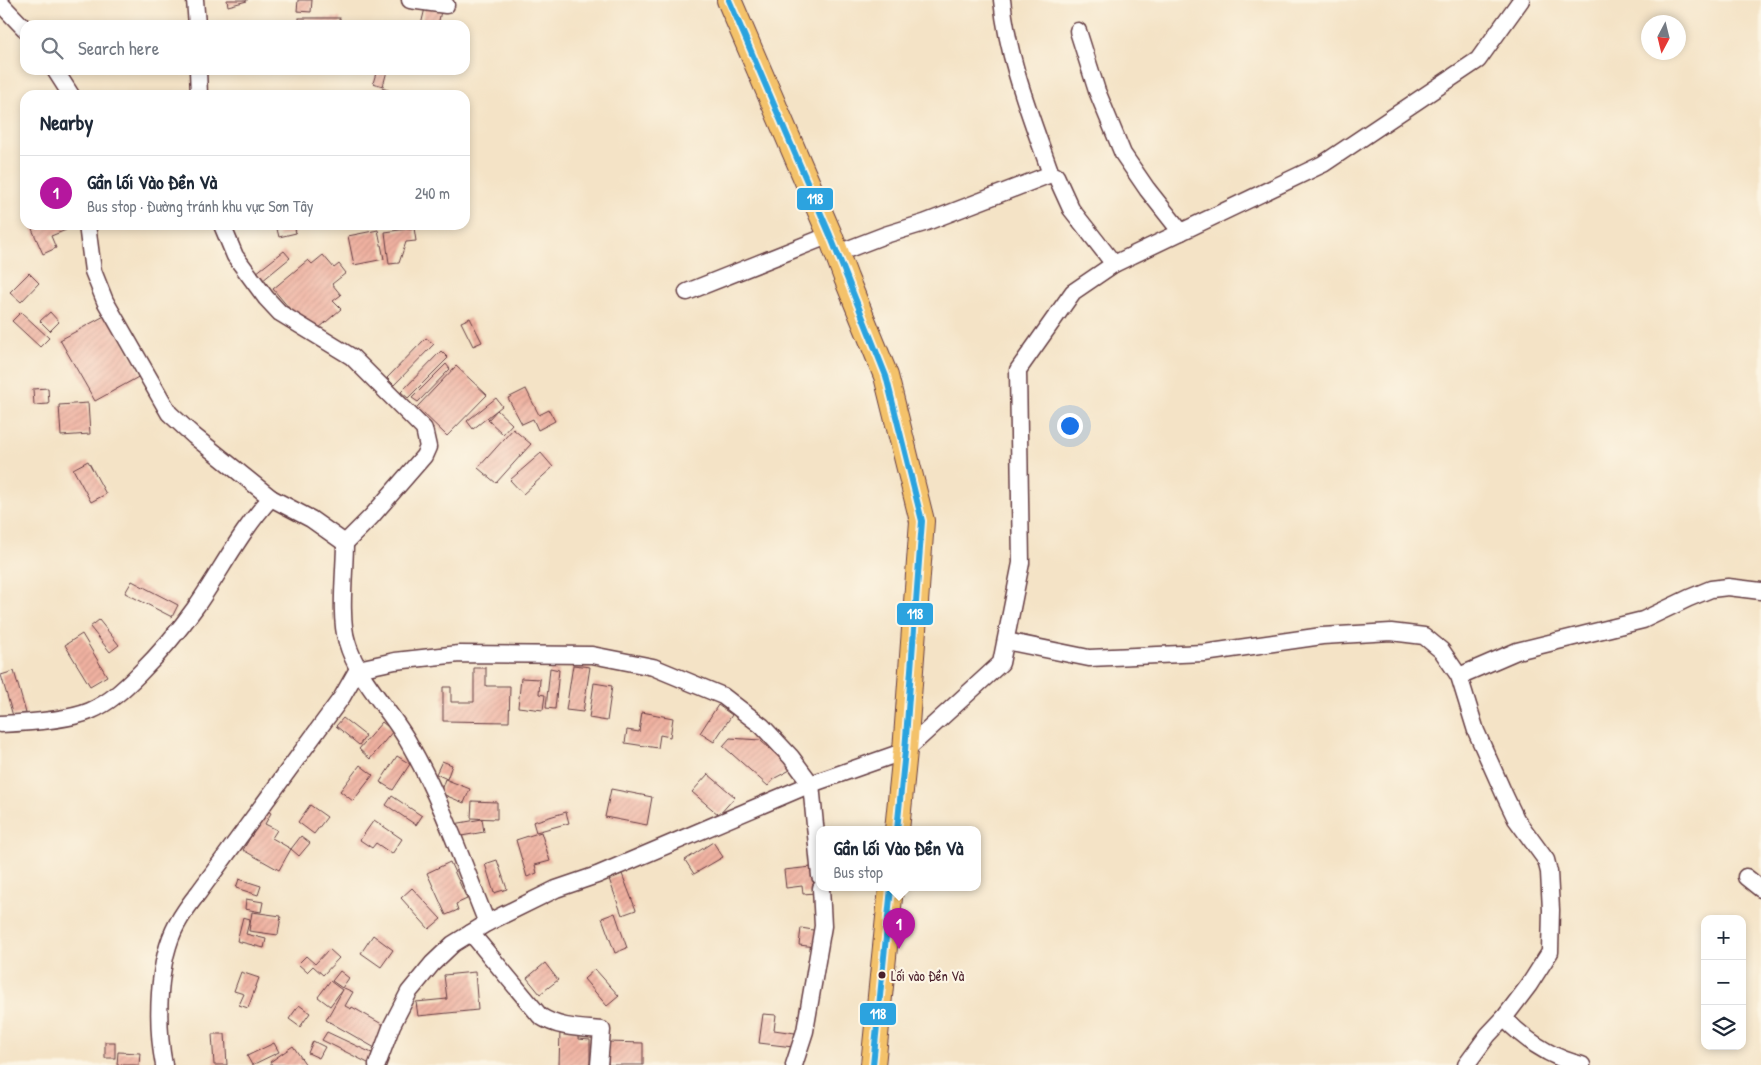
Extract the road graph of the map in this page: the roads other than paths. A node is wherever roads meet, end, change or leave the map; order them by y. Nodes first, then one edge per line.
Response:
1 (195, 0) edge
2 (410, 0) edge
3 (729, 0) edge
4 (1002, 0) edge
5 (1521, 0) edge
6 (0, 3) edge
7 (446, 5) dead end
8 (197, 20) edge
9 (20, 24) edge
10 (1078, 31) dead end
11 (58, 75) edge
12 (198, 75) edge
13 (68, 90) edge
14 (199, 90) edge
15 (1052, 174) junction
16 (88, 230) edge
17 (224, 230) edge
18 (1181, 232) junction
19 (834, 244) junction
20 (1114, 264) junction
21 (687, 292) dead end
22 (271, 498) junction
23 (346, 543) junction
24 (1761, 591) edge
25 (1006, 641) junction
26 (358, 669) junction
27 (1459, 676) junction
28 (0, 724) edge
29 (905, 751) junction
30 (811, 784) junction
31 (897, 826) edge
32 (816, 835) edge
33 (1746, 878) dead end
34 (1761, 889) edge
35 (821, 891) edge
36 (891, 891) edge
37 (487, 923) junction
38 (471, 933) junction
39 (1504, 1018) junction
40 (164, 1065) edge
41 (377, 1065) edge
42 (599, 1065) edge
43 (794, 1065) edge
44 (873, 1065) edge
45 (1466, 1065) edge
46 (1582, 1065) edge

1 - 8 street
2 - 7 street
3 - 19 highway
4 - 15 street
5 - 18 street
6 - 9 street
10 - 18 street
11 - 13 street
12 - 14 street
15 - 19 street
15 - 20 street
16 - 22 street
17 - 23 street
18 - 20 street
19 - 21 street
19 - 29 highway
20 - 25 street
22 - 23 street
22 - 28 street
23 - 26 street
24 - 27 street
25 - 27 street
25 - 29 street
26 - 30 street
26 - 37 street
26 - 40 street
27 - 39 street
29 - 30 street
29 - 31 highway
30 - 32 street
30 - 37 street
33 - 34 street
35 - 43 street
36 - 44 highway
37 - 38 street
38 - 41 street
38 - 42 street
39 - 45 street
39 - 46 street

